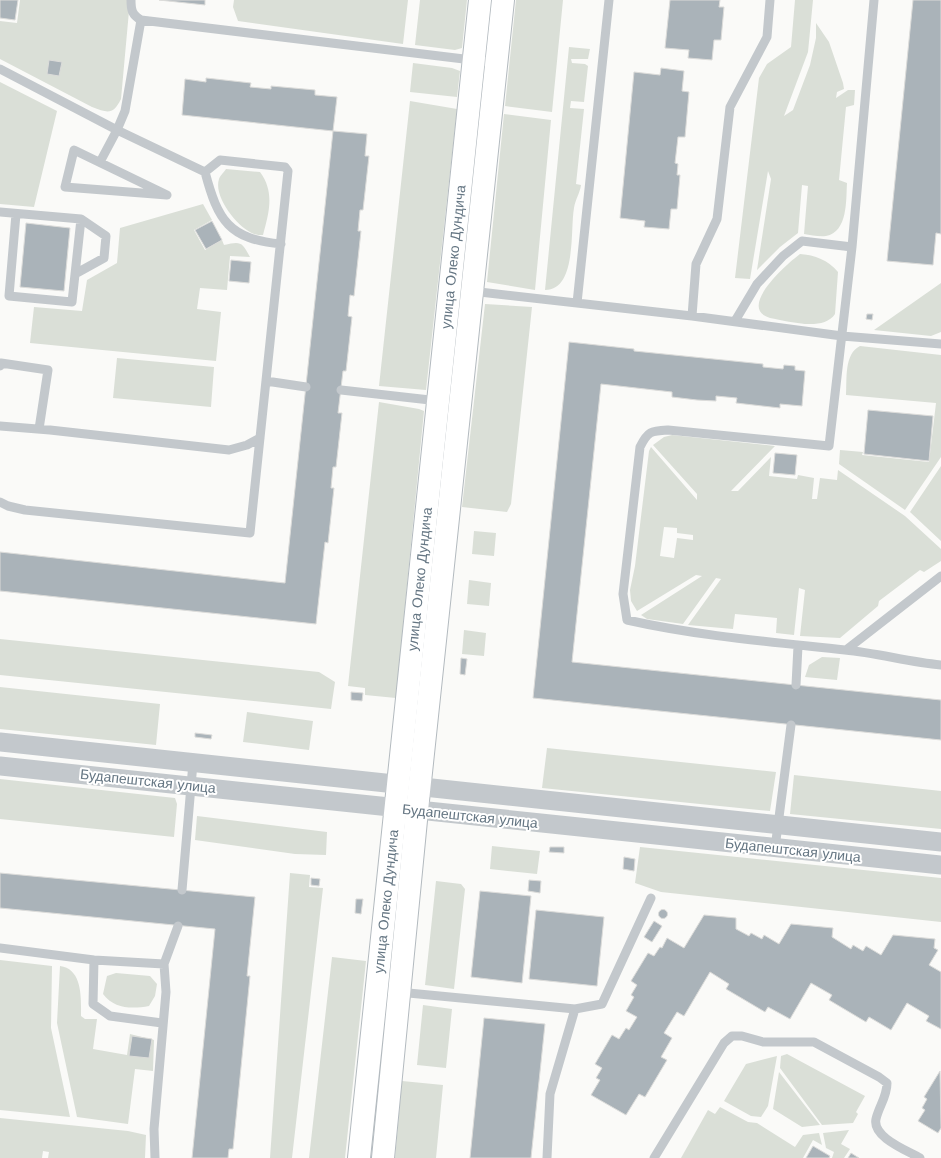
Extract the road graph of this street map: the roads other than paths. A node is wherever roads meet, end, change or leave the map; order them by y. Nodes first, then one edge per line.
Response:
1 (131, 0) edge
2 (480, 0) edge
3 (503, 0) edge
4 (609, 0) edge
5 (770, 0) edge
6 (874, 0) edge
7 (141, 20) junction
8 (473, 60) junction
9 (497, 63) junction
10 (0, 69) edge
11 (117, 130) junction
12 (100, 162) junction
13 (205, 172) junction
14 (0, 212) edge
15 (16, 214) junction
16 (81, 219) junction
17 (281, 244) junction
18 (852, 247) junction
19 (75, 274) junction
20 (461, 290) junction
21 (577, 302) junction
22 (692, 316) junction
23 (735, 321) junction
24 (842, 336) junction
25 (941, 344) edge
26 (0, 366) edge
27 (266, 381) junction
28 (306, 387) dead end
29 (341, 390) dead end
30 (449, 402) junction
31 (0, 426) edge
32 (39, 429) junction
33 (260, 438) junction
34 (0, 502) edge
35 (941, 576) edge
36 (798, 646) junction
37 (846, 650) junction
38 (941, 665) edge
39 (796, 685) dead end
40 (791, 725) dead end
41 (0, 742) edge
42 (193, 763) junction
43 (0, 766) edge
44 (398, 784) junction
45 (191, 786) junction
46 (420, 787) junction
47 (395, 808) junction
48 (417, 810) junction
49 (778, 824) junction
50 (941, 842) edge
51 (775, 848) junction
52 (941, 865) edge
53 (182, 890) dead end
54 (651, 898) dead end
55 (178, 926) dead end
56 (0, 948) edge
57 (94, 960) junction
58 (164, 964) junction
59 (388, 991) junction
60 (575, 1009) junction
61 (162, 1023) junction
62 (155, 1158) edge
63 (359, 1158) edge
64 (383, 1158) edge
65 (547, 1158) edge
66 (654, 1158) edge
67 (920, 1158) edge

1 - 7 lane
2 - 8 street, улица Олеко Дундича
3 - 9 street, улица Олеко Дундича
4 - 21 lane
5 - 22 lane
6 - 18 lane
7 - 8 lane
7 - 11 lane
8 - 9 lane
8 - 20 street, улица Олеко Дундича
9 - 20 street, улица Олеко Дундича
10 - 11 lane
11 - 12 lane
11 - 13 lane
12 - 12 lane
13 - 17 lane
13 - 17 lane
14 - 15 lane
15 - 16 lane
15 - 19 lane
16 - 19 lane
16 - 19 lane
17 - 27 lane
18 - 23 lane
18 - 24 lane
20 - 21 lane
20 - 30 street, улица Олеко Дундича
21 - 22 lane
22 - 23 lane
23 - 24 lane
24 - 25 lane
24 - 36 lane
26 - 32 lane
27 - 28 lane
27 - 33 lane
29 - 30 lane
30 - 44 street, улица Олеко Дундича
30 - 46 street, улица Олеко Дундича
31 - 32 lane
32 - 33 lane
33 - 34 lane
35 - 37 lane
36 - 37 lane
36 - 39 lane
37 - 38 lane
40 - 49 lane
41 - 42 street, Будапештская улица
42 - 44 street, Будапештская улица
42 - 45 lane
43 - 45 street, Будапештская улица
44 - 46 street, Будапештская улица
44 - 47 street, улица Олеко Дундича
45 - 47 street, Будапештская улица
45 - 53 lane
46 - 48 street, улица Олеко Дундича
46 - 49 street, Будапештская улица
47 - 48 street, Будапештская улица
47 - 59 street, улица Олеко Дундича
48 - 51 street, Будапештская улица
48 - 59 street, улица Олеко Дундича
49 - 50 street, Будапештская улица
49 - 51 lane
51 - 52 street, Будапештская улица
54 - 60 lane
55 - 58 lane
56 - 57 lane
57 - 58 lane
57 - 61 lane
58 - 61 lane
59 - 60 lane
59 - 63 street, улица Олеко Дундича
59 - 64 street, улица Олеко Дундича
60 - 65 lane
61 - 62 lane
66 - 67 lane

